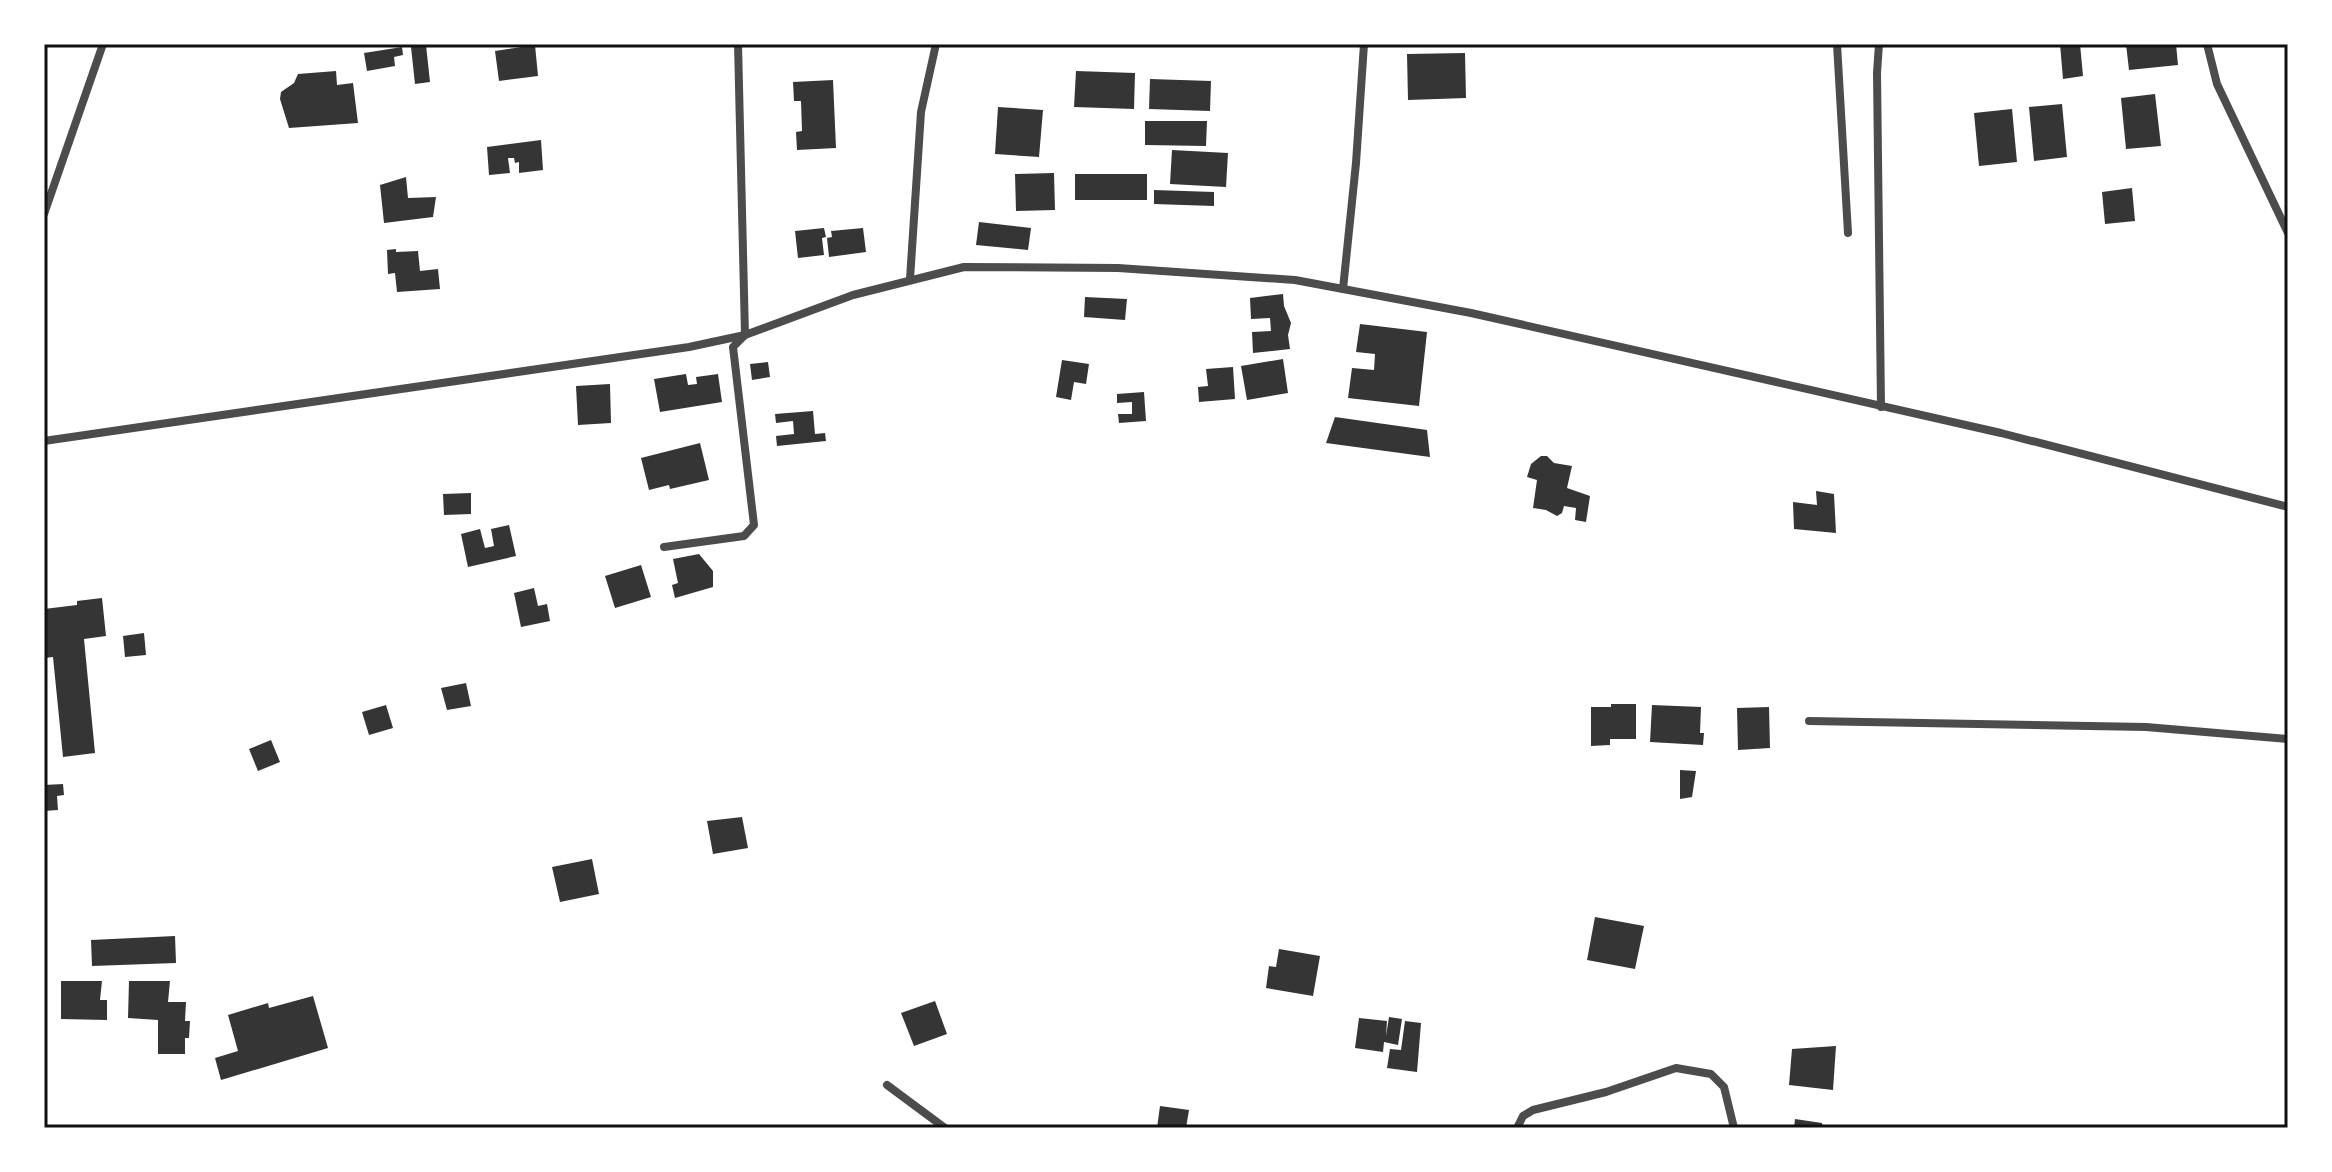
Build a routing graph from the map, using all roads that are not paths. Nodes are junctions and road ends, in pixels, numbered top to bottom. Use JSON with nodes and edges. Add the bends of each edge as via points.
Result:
{"nodes":[{"id":1,"x":103,"y":44,"type":"edge"},
{"id":2,"x":738,"y":44,"type":"edge"},
{"id":3,"x":936,"y":44,"type":"edge"},
{"id":4,"x":1364,"y":44,"type":"edge"},
{"id":5,"x":1837,"y":44,"type":"edge"},
{"id":6,"x":1879,"y":44,"type":"edge"},
{"id":7,"x":2207,"y":44,"type":"edge"},
{"id":8,"x":44,"y":214,"type":"edge"},
{"id":9,"x":1848,"y":233,"type":"dead end"},
{"id":10,"x":2288,"y":233,"type":"edge"},
{"id":11,"x":910,"y":279,"type":"junction"},
{"id":12,"x":1343,"y":289,"type":"junction"},
{"id":13,"x":745,"y":335,"type":"junction"},
{"id":14,"x":1881,"y":407,"type":"junction"},
{"id":15,"x":44,"y":441,"type":"edge"},
{"id":16,"x":2288,"y":507,"type":"edge"},
{"id":17,"x":664,"y":547,"type":"dead end"},
{"id":18,"x":1809,"y":721,"type":"dead end"},
{"id":19,"x":2288,"y":739,"type":"edge"},
{"id":20,"x":887,"y":1085,"type":"dead end"},
{"id":21,"x":945,"y":1128,"type":"edge"},
{"id":22,"x":1517,"y":1128,"type":"edge"},
{"id":23,"x":1734,"y":1128,"type":"edge"}],
"edges":[{"from":1,"to":8,"type":"street"},
{"from":2,"to":13,"type":"street"},
{"from":3,"to":11,"type":"street","via":[[921,112]]},
{"from":4,"to":12,"type":"street"},
{"from":5,"to":9,"type":"street"},
{"from":6,"to":14,"type":"street"},
{"from":7,"to":10,"type":"street","via":[[2217,84]]},
{"from":11,"to":12,"type":"street","via":[[964,267],[1118,268],[1295,280]]},
{"from":11,"to":13,"type":"street"},
{"from":12,"to":14,"type":"street"},
{"from":13,"to":15,"type":"street"},
{"from":13,"to":17,"type":"street","via":[[733,347],[754,525],[744,536]]},
{"from":14,"to":16,"type":"street"},
{"from":18,"to":19,"type":"street","via":[[2146,727]]},
{"from":20,"to":21,"type":"street"},
{"from":22,"to":23,"type":"street","via":[[1533,1110],[1676,1068],[1711,1074],[1724,1087]]}]}
